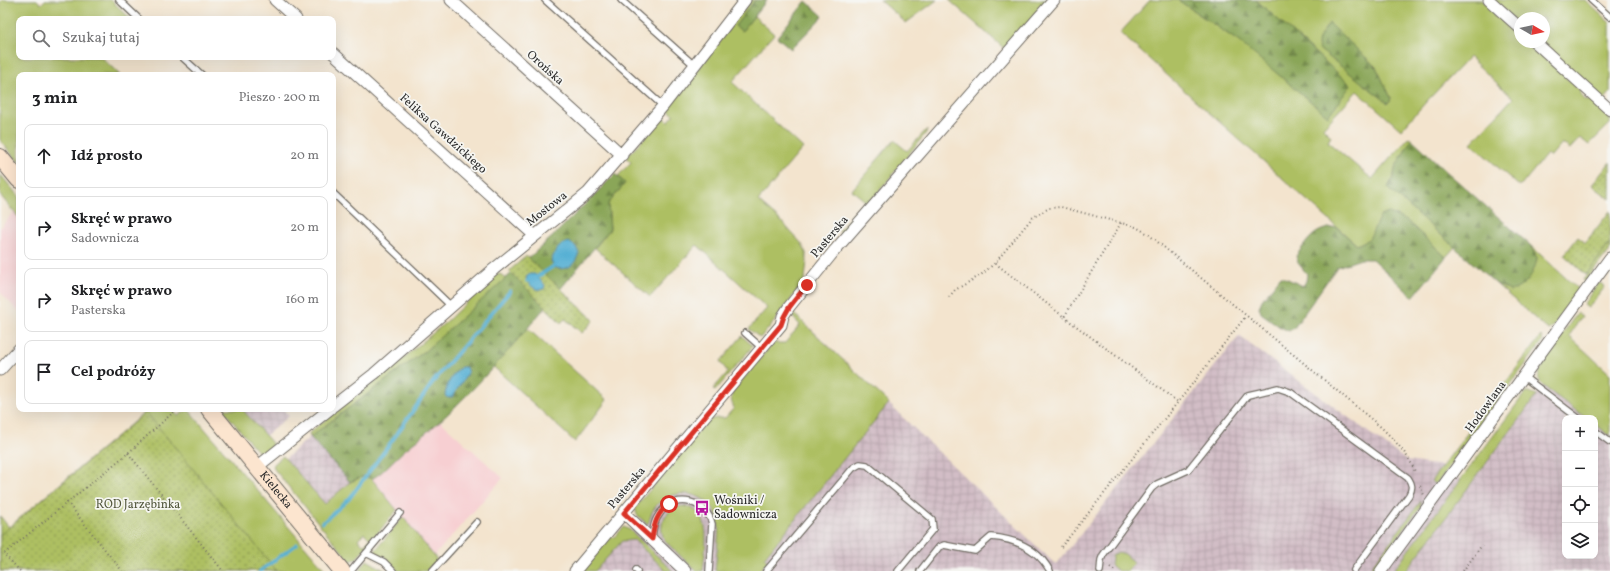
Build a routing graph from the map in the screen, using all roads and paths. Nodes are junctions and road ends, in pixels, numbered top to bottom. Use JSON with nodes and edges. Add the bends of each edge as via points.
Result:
{"nodes":[{"id":1,"x":119,"y":0,"type":"edge"},
{"id":2,"x":275,"y":0,"type":"edge"},
{"id":3,"x":450,"y":0,"type":"edge"},
{"id":4,"x":545,"y":0,"type":"edge"},
{"id":5,"x":621,"y":0,"type":"edge"},
{"id":6,"x":745,"y":0,"type":"edge"},
{"id":7,"x":1054,"y":0,"type":"edge"},
{"id":8,"x":1489,"y":0,"type":"edge"},
{"id":9,"x":1591,"y":0,"type":"edge"},
{"id":10,"x":136,"y":16,"type":"edge"},
{"id":11,"x":293,"y":16,"type":"edge"},
{"id":12,"x":1610,"y":17,"type":"edge"},
{"id":13,"x":1514,"y":23,"type":"edge"},
{"id":14,"x":1542,"y":48,"type":"edge"},
{"id":15,"x":336,"y":56,"type":"edge"},
{"id":16,"x":185,"y":60,"type":"edge"},
{"id":17,"x":694,"y":64,"type":"junction"},
{"id":18,"x":199,"y":72,"type":"edge"},
{"id":19,"x":663,"y":106,"type":"junction"},
{"id":20,"x":1610,"y":110,"type":"edge"},
{"id":21,"x":622,"y":156,"type":"junction"},
{"id":22,"x":0,"y":157,"type":"edge"},
{"id":23,"x":16,"y":176,"type":"edge"},
{"id":24,"x":336,"y":196,"type":"edge"},
{"id":25,"x":1121,"y":223,"type":"junction"},
{"id":26,"x":534,"y":235,"type":"junction"},
{"id":27,"x":1610,"y":258,"type":"edge"},
{"id":28,"x":996,"y":263,"type":"junction"},
{"id":29,"x":949,"y":297,"type":"dead end"},
{"id":30,"x":452,"y":307,"type":"junction"},
{"id":31,"x":1064,"y":316,"type":"junction"},
{"id":32,"x":1246,"y":316,"type":"junction"},
{"id":33,"x":745,"y":333,"type":"dead end"},
{"id":34,"x":762,"y":348,"type":"junction"},
{"id":35,"x":16,"y":352,"type":"edge"},
{"id":36,"x":0,"y":370,"type":"edge"},
{"id":37,"x":1524,"y":378,"type":"junction"},
{"id":38,"x":1178,"y":402,"type":"junction"},
{"id":39,"x":336,"y":404,"type":"edge"},
{"id":40,"x":174,"y":412,"type":"edge"},
{"id":41,"x":211,"y":412,"type":"edge"},
{"id":42,"x":326,"y":412,"type":"edge"},
{"id":43,"x":1574,"y":415,"type":"edge"},
{"id":44,"x":1598,"y":432,"type":"edge"},
{"id":45,"x":1610,"y":442,"type":"edge"},
{"id":46,"x":128,"y":453,"type":"junction"},
{"id":47,"x":257,"y":467,"type":"junction"},
{"id":48,"x":1417,"y":477,"type":"dead end"},
{"id":49,"x":1420,"y":485,"type":"dead end"},
{"id":50,"x":66,"y":502,"type":"junction"},
{"id":51,"x":1429,"y":507,"type":"junction"},
{"id":52,"x":400,"y":513,"type":"dead end"},
{"id":53,"x":624,"y":513,"type":"junction"},
{"id":54,"x":477,"y":522,"type":"dead end"},
{"id":55,"x":652,"y":539,"type":"junction"},
{"id":56,"x":1482,"y":545,"type":"dead end"},
{"id":57,"x":1061,"y":547,"type":"dead end"},
{"id":58,"x":366,"y":553,"type":"junction"},
{"id":59,"x":1354,"y":570,"type":"edge"},
{"id":60,"x":20,"y":571,"type":"edge"},
{"id":61,"x":122,"y":571,"type":"edge"},
{"id":62,"x":223,"y":571,"type":"edge"},
{"id":63,"x":342,"y":571,"type":"edge"},
{"id":64,"x":351,"y":571,"type":"edge"},
{"id":65,"x":393,"y":571,"type":"edge"},
{"id":66,"x":432,"y":571,"type":"edge"},
{"id":67,"x":575,"y":571,"type":"edge"},
{"id":68,"x":685,"y":571,"type":"edge"},
{"id":69,"x":709,"y":571,"type":"edge"},
{"id":70,"x":766,"y":571,"type":"edge"},
{"id":71,"x":898,"y":571,"type":"edge"},
{"id":72,"x":920,"y":571,"type":"edge"},
{"id":73,"x":1050,"y":571,"type":"edge"},
{"id":74,"x":1100,"y":571,"type":"edge"},
{"id":75,"x":1381,"y":571,"type":"edge"},
{"id":76,"x":1463,"y":571,"type":"edge"}],
"edges":[{"from":1,"to":10,"type":"lane"},
{"from":2,"to":11,"type":"street"},
{"from":3,"to":21,"type":"street","name":"Orońska"},
{"from":4,"to":19,"type":"lane"},
{"from":5,"to":17,"type":"lane"},
{"from":6,"to":17,"type":"street","name":"Mostowa"},
{"from":7,"to":34,"type":"street","name":"Pasterska","via":[[835,250],[789,307],[781,325]]},
{"from":8,"to":13,"type":"street"},
{"from":9,"to":12,"type":"lane"},
{"from":14,"to":20,"type":"street"},
{"from":15,"to":26,"type":"street","name":"Feliksa Gawdzickiego"},
{"from":16,"to":18,"type":"lane"},
{"from":17,"to":19,"type":"street","name":"Mostowa"},
{"from":19,"to":21,"type":"street","name":"Mostowa"},
{"from":21,"to":26,"type":"street","name":"Mostowa","via":[[588,193]]},
{"from":22,"to":23,"type":"main road"},
{"from":24,"to":30,"type":"lane"},
{"from":25,"to":28,"type":"path","via":[[1061,207],[1049,208],[1032,218]]},
{"from":25,"to":31,"type":"path"},
{"from":25,"to":32,"type":"path","via":[[1148,234]]},
{"from":26,"to":30,"type":"street","name":"Mostowa"},
{"from":27,"to":37,"type":"street","name":"Hodowlana"},
{"from":28,"to":29,"type":"path","via":[[981,276],[955,290]]},
{"from":28,"to":31,"type":"path"},
{"from":30,"to":39,"type":"street","name":"Mostowa"},
{"from":31,"to":38,"type":"path"},
{"from":32,"to":38,"type":"path"},
{"from":32,"to":48,"type":"path","via":[[1388,434],[1412,463]]},
{"from":33,"to":34,"type":"lane"},
{"from":34,"to":53,"type":"street","name":"Pasterska"},
{"from":35,"to":36,"type":"street"},
{"from":37,"to":43,"type":"lane"},
{"from":37,"to":51,"type":"street","name":"Hodowlana"},
{"from":38,"to":57,"type":"path"},
{"from":40,"to":46,"type":"path"},
{"from":41,"to":47,"type":"main road","name":"Kielecka"},
{"from":42,"to":47,"type":"street"},
{"from":44,"to":45,"type":"lane"},
{"from":46,"to":50,"type":"path"},
{"from":46,"to":62,"type":"path"},
{"from":47,"to":63,"type":"main road","name":"Kielecka"},
{"from":49,"to":51,"type":"path"},
{"from":50,"to":60,"type":"path","via":[[4,554]]},
{"from":50,"to":61,"type":"path"},
{"from":51,"to":75,"type":"street","name":"Hodowlana"},
{"from":52,"to":58,"type":"lane"},
{"from":53,"to":55,"type":"street"},
{"from":53,"to":67,"type":"street","name":"Pasterska"},
{"from":54,"to":66,"type":"lane"},
{"from":55,"to":68,"type":"street"},
{"from":55,"to":69,"type":"lane","via":[[656,520],[669,504],[682,500],[696,504],[711,518]]},
{"from":56,"to":76,"type":"path"},
{"from":58,"to":64,"type":"lane"},
{"from":58,"to":65,"type":"lane","via":[[384,562]]},
{"from":59,"to":74,"type":"lane","via":[[1409,495],[1411,482],[1290,392],[1278,388],[1248,396],[1188,470],[1152,488],[1103,555]]},
{"from":70,"to":71,"type":"lane","via":[[853,468],[860,464],[867,465],[932,519],[933,529]]},
{"from":72,"to":73,"type":"lane","via":[[939,547],[944,545],[975,551],[991,537],[1028,546]]}]}
